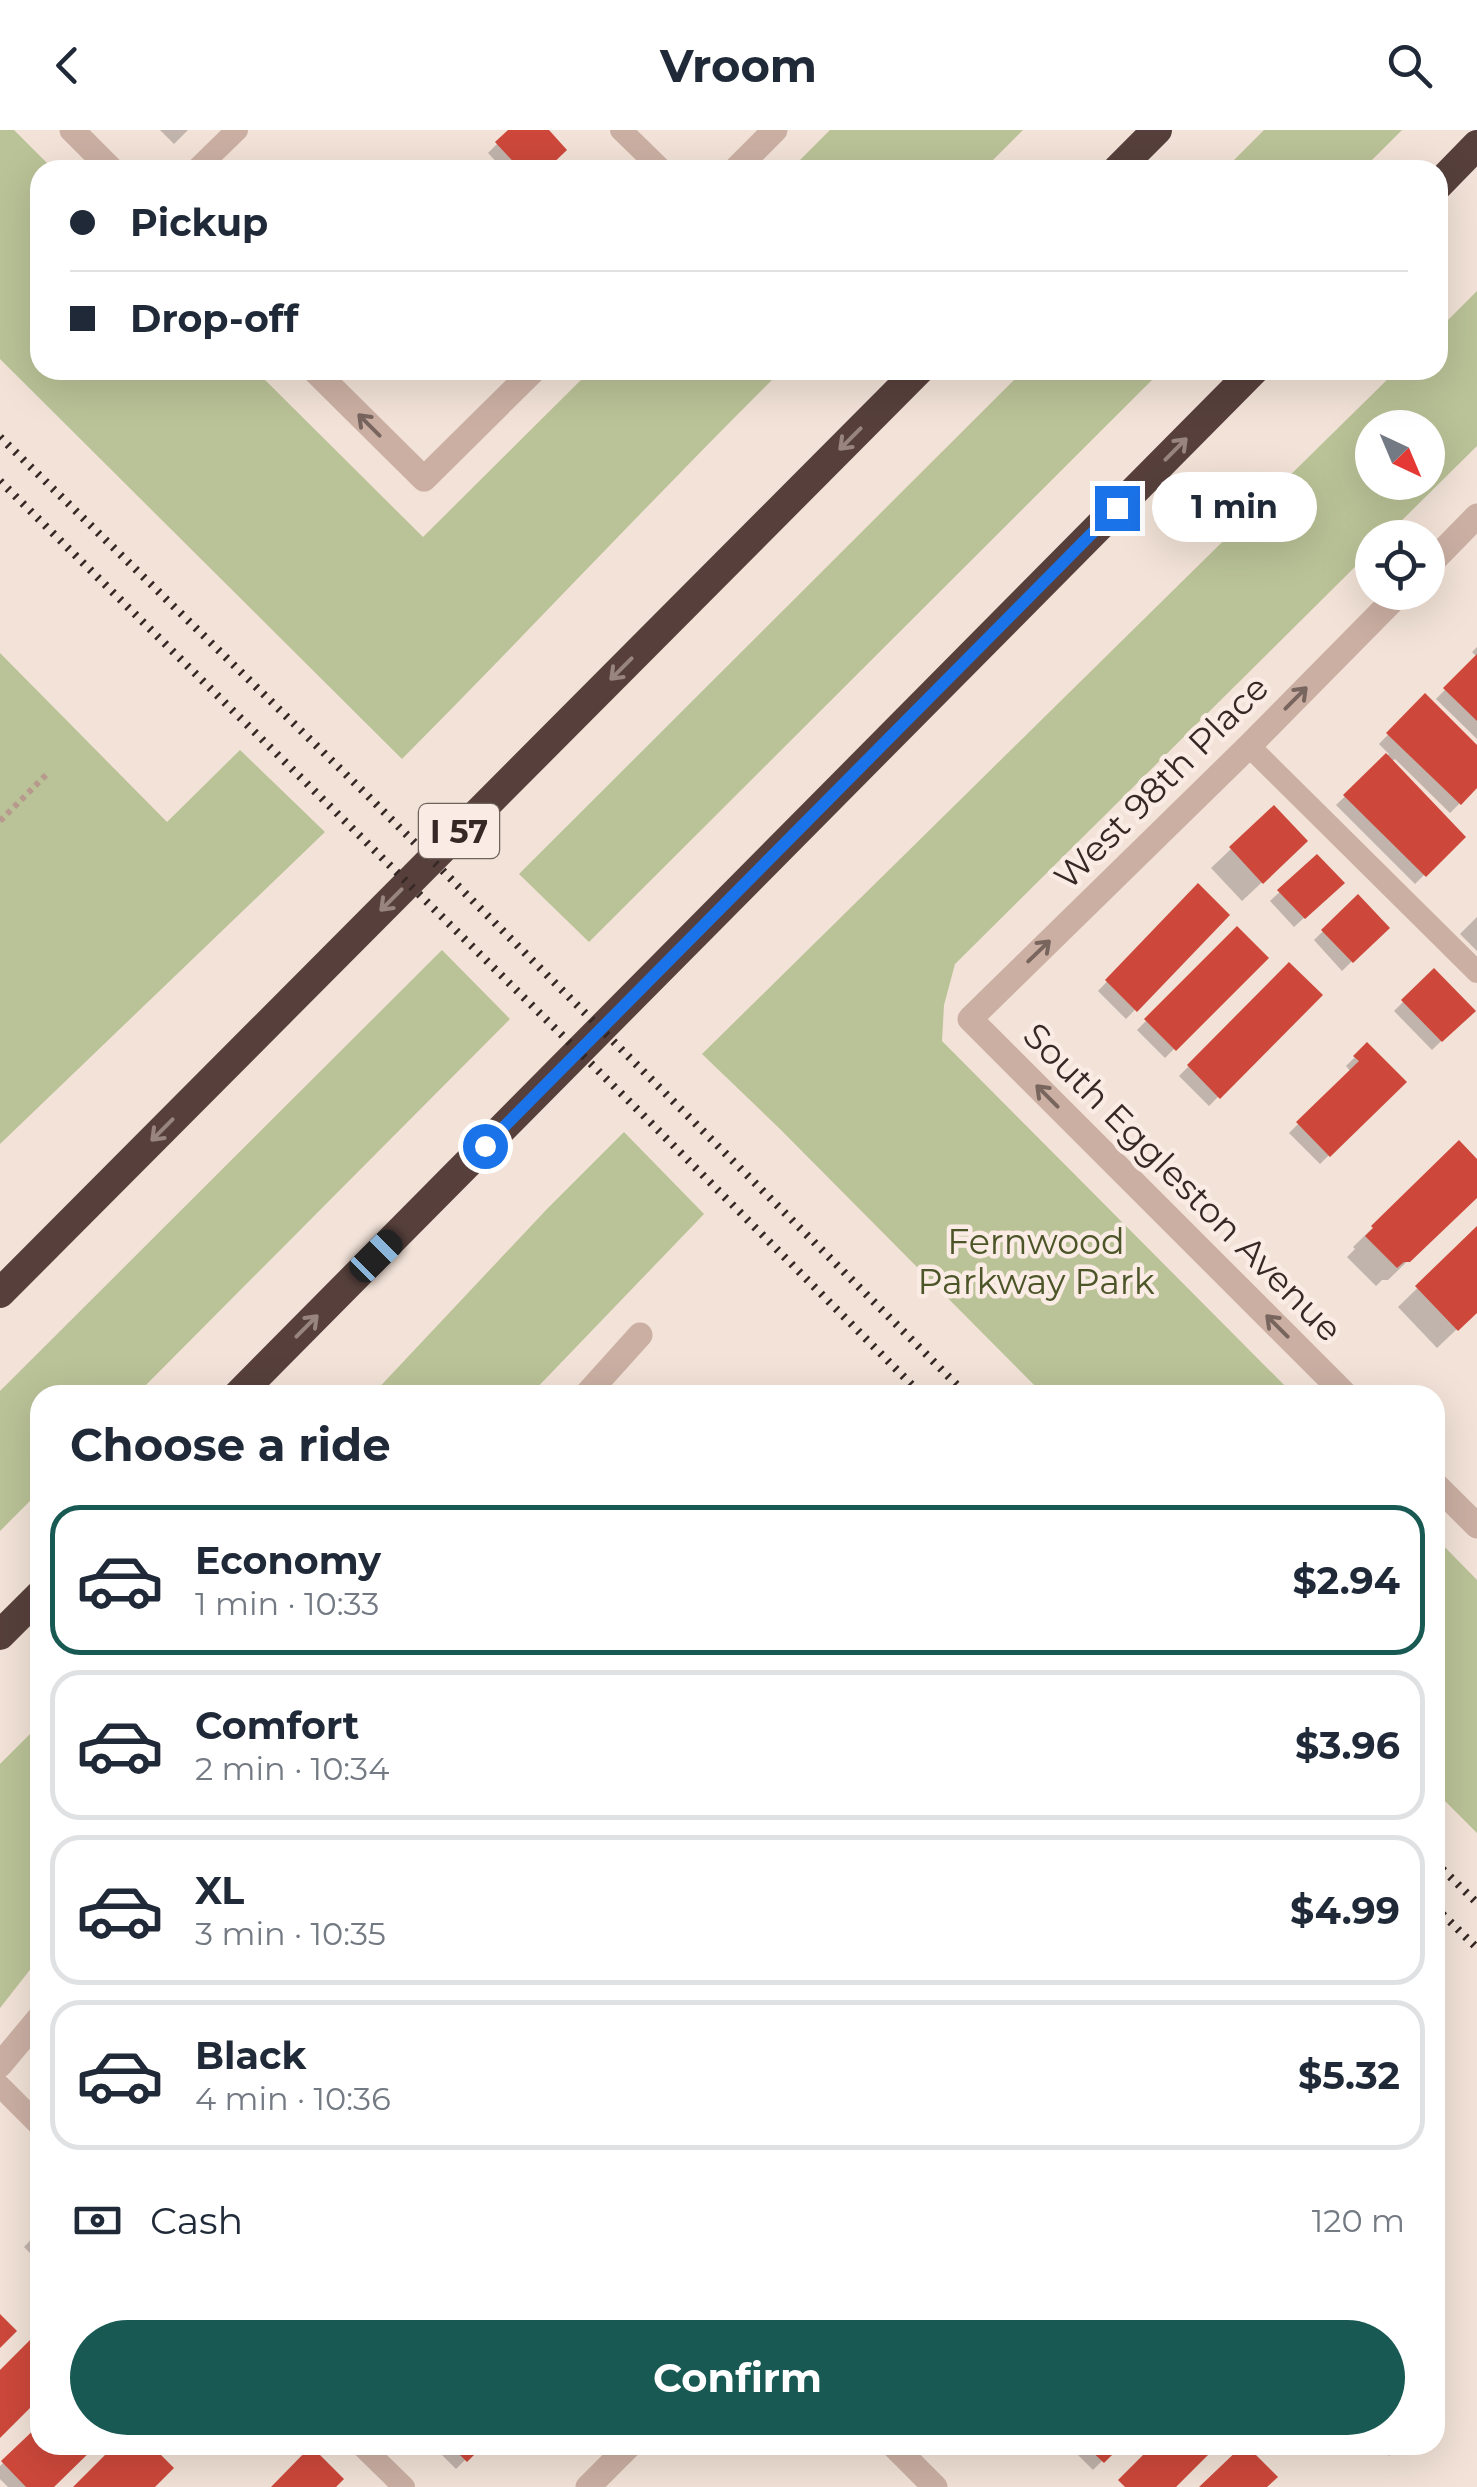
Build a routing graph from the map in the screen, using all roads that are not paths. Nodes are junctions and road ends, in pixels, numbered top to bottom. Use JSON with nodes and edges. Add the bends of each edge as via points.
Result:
{"nodes":[{"id":1,"x":72,"y":130,"type":"edge"},
{"id":2,"x":237,"y":130,"type":"edge"},
{"id":3,"x":621,"y":130,"type":"edge"},
{"id":4,"x":775,"y":130,"type":"edge"},
{"id":5,"x":1157,"y":130,"type":"edge"},
{"id":6,"x":1477,"y":145,"type":"edge"},
{"id":7,"x":102,"y":160,"type":"edge"},
{"id":8,"x":206,"y":160,"type":"edge"},
{"id":9,"x":652,"y":160,"type":"edge"},
{"id":10,"x":744,"y":160,"type":"edge"},
{"id":11,"x":1128,"y":160,"type":"edge"},
{"id":12,"x":1448,"y":175,"type":"edge"},
{"id":13,"x":324,"y":380,"type":"edge"},
{"id":14,"x":524,"y":380,"type":"edge"},
{"id":15,"x":909,"y":380,"type":"edge"},
{"id":16,"x":1244,"y":380,"type":"edge"},
{"id":17,"x":1477,"y":516,"type":"edge"},
{"id":18,"x":1445,"y":549,"type":"edge"},
{"id":19,"x":1383,"y":610,"type":"edge"},
{"id":20,"x":1249,"y":746,"type":"junction"},
{"id":21,"x":1477,"y":972,"type":"edge"},
{"id":22,"x":970,"y":1019,"type":"joint"},
{"id":23,"x":0,"y":1292,"type":"edge"},
{"id":24,"x":640,"y":1335,"type":"dead end"},
{"id":25,"x":248,"y":1385,"type":"edge"},
{"id":26,"x":595,"y":1385,"type":"edge"},
{"id":27,"x":1336,"y":1385,"type":"edge"},
{"id":28,"x":1445,"y":1494,"type":"edge"},
{"id":29,"x":1477,"y":1526,"type":"edge"},
{"id":30,"x":30,"y":1605,"type":"edge"},
{"id":31,"x":0,"y":1635,"type":"edge"},
{"id":32,"x":30,"y":2029,"type":"edge"},
{"id":33,"x":0,"y":2064,"type":"edge"},
{"id":34,"x":0,"y":2086,"type":"edge"},
{"id":35,"x":30,"y":2116,"type":"edge"},
{"id":36,"x":371,"y":2455,"type":"edge"},
{"id":37,"x":620,"y":2455,"type":"edge"},
{"id":38,"x":903,"y":2455,"type":"edge"},
{"id":39,"x":404,"y":2487,"type":"edge"},
{"id":40,"x":588,"y":2487,"type":"edge"},
{"id":41,"x":935,"y":2487,"type":"edge"}],
"edges":[{"from":1,"to":7,"type":"street"},
{"from":2,"to":8,"type":"lane"},
{"from":3,"to":9,"type":"lane"},
{"from":4,"to":10,"type":"street"},
{"from":5,"to":11,"type":"highway"},
{"from":6,"to":12,"type":"highway"},
{"from":14,"to":13,"type":"street","one_way":true,"via":[[424,479]]},
{"from":15,"to":23,"type":"highway","number":"I 57","one_way":true},
{"from":25,"to":16,"type":"highway","one_way":true},
{"from":17,"to":18,"type":"street"},
{"from":20,"to":19,"type":"street","name":"West 98th Place","one_way":true},
{"from":20,"to":21,"type":"lane"},
{"from":22,"to":20,"type":"street","name":"West 98th Place","one_way":true},
{"from":27,"to":22,"type":"street","name":"South Eggleston Avenue","one_way":true},
{"from":24,"to":26,"type":"street"},
{"from":28,"to":29,"type":"street"},
{"from":30,"to":31,"type":"highway"},
{"from":32,"to":33,"type":"street"},
{"from":34,"to":35,"type":"lane"},
{"from":36,"to":39,"type":"lane"},
{"from":37,"to":40,"type":"street"},
{"from":38,"to":41,"type":"street"}]}
